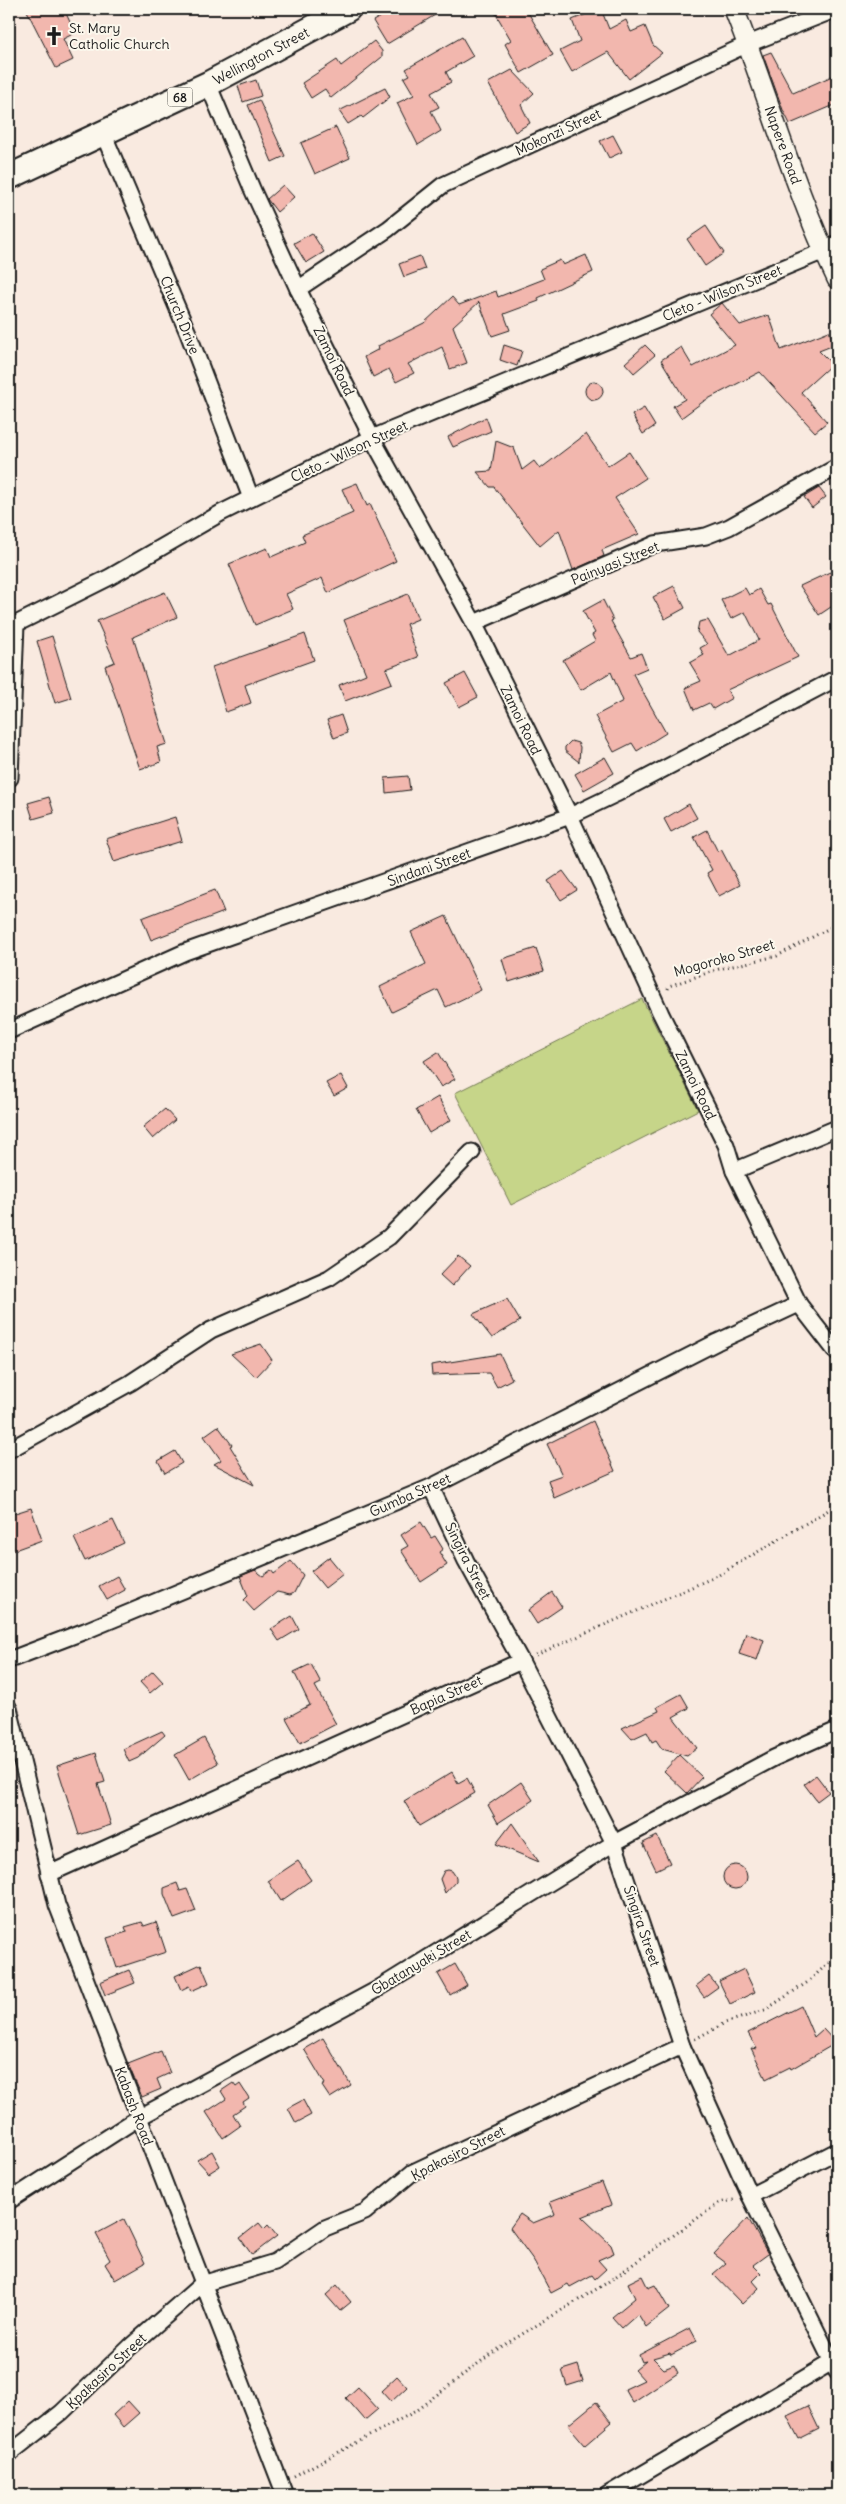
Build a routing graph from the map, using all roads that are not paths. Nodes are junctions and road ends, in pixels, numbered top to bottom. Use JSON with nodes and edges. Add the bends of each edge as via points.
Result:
{"nodes":[{"id":1,"x":348,"y":9,"type":"edge"},
{"id":2,"x":734,"y":9,"type":"edge"},
{"id":3,"x":837,"y":9,"type":"edge"},
{"id":4,"x":748,"y":44,"type":"junction"},
{"id":5,"x":208,"y":84,"type":"junction"},
{"id":6,"x":103,"y":133,"type":"junction"},
{"id":7,"x":9,"y":177,"type":"edge"},
{"id":8,"x":830,"y":247,"type":"edge"},
{"id":9,"x":837,"y":279,"type":"edge"},
{"id":10,"x":298,"y":289,"type":"junction"},
{"id":11,"x":372,"y":438,"type":"junction"},
{"id":12,"x":837,"y":467,"type":"edge"},
{"id":13,"x":250,"y":498,"type":"junction"},
{"id":14,"x":474,"y":623,"type":"junction"},
{"id":15,"x":837,"y":678,"type":"edge"},
{"id":16,"x":10,"y":778,"type":"dead end"},
{"id":17,"x":570,"y":816,"type":"junction"},
{"id":18,"x":9,"y":1031,"type":"edge"},
{"id":19,"x":837,"y":1128,"type":"edge"},
{"id":20,"x":472,"y":1152,"type":"dead end"},
{"id":21,"x":734,"y":1171,"type":"junction"},
{"id":22,"x":799,"y":1304,"type":"junction"},
{"id":23,"x":837,"y":1353,"type":"edge"},
{"id":24,"x":9,"y":1450,"type":"edge"},
{"id":25,"x":431,"y":1487,"type":"junction"},
{"id":26,"x":9,"y":1660,"type":"edge"},
{"id":27,"x":521,"y":1662,"type":"junction"},
{"id":28,"x":9,"y":1708,"type":"edge"},
{"id":29,"x":837,"y":1730,"type":"edge"},
{"id":30,"x":614,"y":1843,"type":"junction"},
{"id":31,"x":49,"y":1874,"type":"junction"},
{"id":32,"x":682,"y":2046,"type":"junction"},
{"id":33,"x":138,"y":2118,"type":"junction"},
{"id":34,"x":837,"y":2151,"type":"edge"},
{"id":35,"x":750,"y":2196,"type":"junction"},
{"id":36,"x":9,"y":2201,"type":"edge"},
{"id":37,"x":202,"y":2284,"type":"junction"},
{"id":38,"x":835,"y":2364,"type":"edge"},
{"id":39,"x":9,"y":2454,"type":"edge"},
{"id":40,"x":282,"y":2489,"type":"edge"},
{"id":41,"x":607,"y":2495,"type":"edge"}],
"edges":[{"from":1,"to":5,"type":"main road","name":"Wellington Street","number":"68"},
{"from":2,"to":4,"type":"street","name":"Napere Road"},
{"from":3,"to":4,"type":"street","name":"Mokonzi Street"},
{"from":4,"to":8,"type":"street","name":"Napere Road","via":[[785,153]]},
{"from":4,"to":10,"type":"street","name":"Mokonzi Street","via":[[443,185],[388,229]]},
{"from":5,"to":6,"type":"main road","name":"Wellington Street","number":"68"},
{"from":5,"to":10,"type":"street","name":"Zamoi Road"},
{"from":6,"to":7,"type":"main road","name":"Wellington Street","number":"68"},
{"from":6,"to":13,"type":"street","name":"Church Drive","via":[[188,333]]},
{"from":8,"to":9,"type":"street","name":"Napere Road"},
{"from":8,"to":11,"type":"street","name":"Cleto - Wilson Street"},
{"from":10,"to":11,"type":"street","name":"Zamoi Road"},
{"from":11,"to":13,"type":"street","name":"Cleto - Wilson Street"},
{"from":11,"to":14,"type":"street","name":"Zamoi Road"},
{"from":12,"to":14,"type":"street","name":"Painyasi Street","via":[[729,527],[706,536],[655,544]]},
{"from":13,"to":16,"type":"street","name":"Cleto - Wilson Street","via":[[110,577],[16,624]]},
{"from":14,"to":17,"type":"street","name":"Zamoi Road"},
{"from":15,"to":17,"type":"street","name":"Sindani Street"},
{"from":17,"to":18,"type":"street","name":"Sindani Street","via":[[185,952]]},
{"from":17,"to":21,"type":"street","name":"Zamoi Road","via":[[661,1014],[726,1145]]},
{"from":19,"to":21,"type":"street"},
{"from":20,"to":24,"type":"street","via":[[389,1237],[329,1278],[211,1330],[130,1383]]},
{"from":21,"to":22,"type":"street","name":"Zamoi Road"},
{"from":22,"to":23,"type":"street","name":"Zamoi Road"},
{"from":22,"to":25,"type":"street","name":"Gumba Street"},
{"from":25,"to":26,"type":"street","name":"Gumba Street","via":[[94,1628]]},
{"from":25,"to":27,"type":"street","name":"Singira Street","via":[[466,1561]]},
{"from":27,"to":30,"type":"street","name":"Singira Street"},
{"from":27,"to":31,"type":"street","name":"Bapia Street"},
{"from":28,"to":31,"type":"street","name":"Kabash Road"},
{"from":29,"to":30,"type":"street","name":"Gbatanyaki Street","via":[[774,1758]]},
{"from":30,"to":32,"type":"street","name":"Singira Street"},
{"from":30,"to":33,"type":"street","name":"Gbatanyaki Street","via":[[376,1990]]},
{"from":31,"to":33,"type":"street","name":"Kabash Road","via":[[57,1905]]},
{"from":32,"to":35,"type":"street","name":"Singira Street"},
{"from":32,"to":37,"type":"street","name":"Kpakasiro Street","via":[[413,2172],[365,2212],[325,2228],[275,2262]]},
{"from":33,"to":36,"type":"street","name":"Gbatanyaki Street"},
{"from":33,"to":37,"type":"street","name":"Kabash Road"},
{"from":34,"to":35,"type":"street"},
{"from":35,"to":38,"type":"street","name":"Singira Street"},
{"from":37,"to":39,"type":"street","name":"Kpakasiro Street","via":[[61,2413]]},
{"from":37,"to":40,"type":"street","name":"Kabash Road"},
{"from":38,"to":41,"type":"street"}]}
